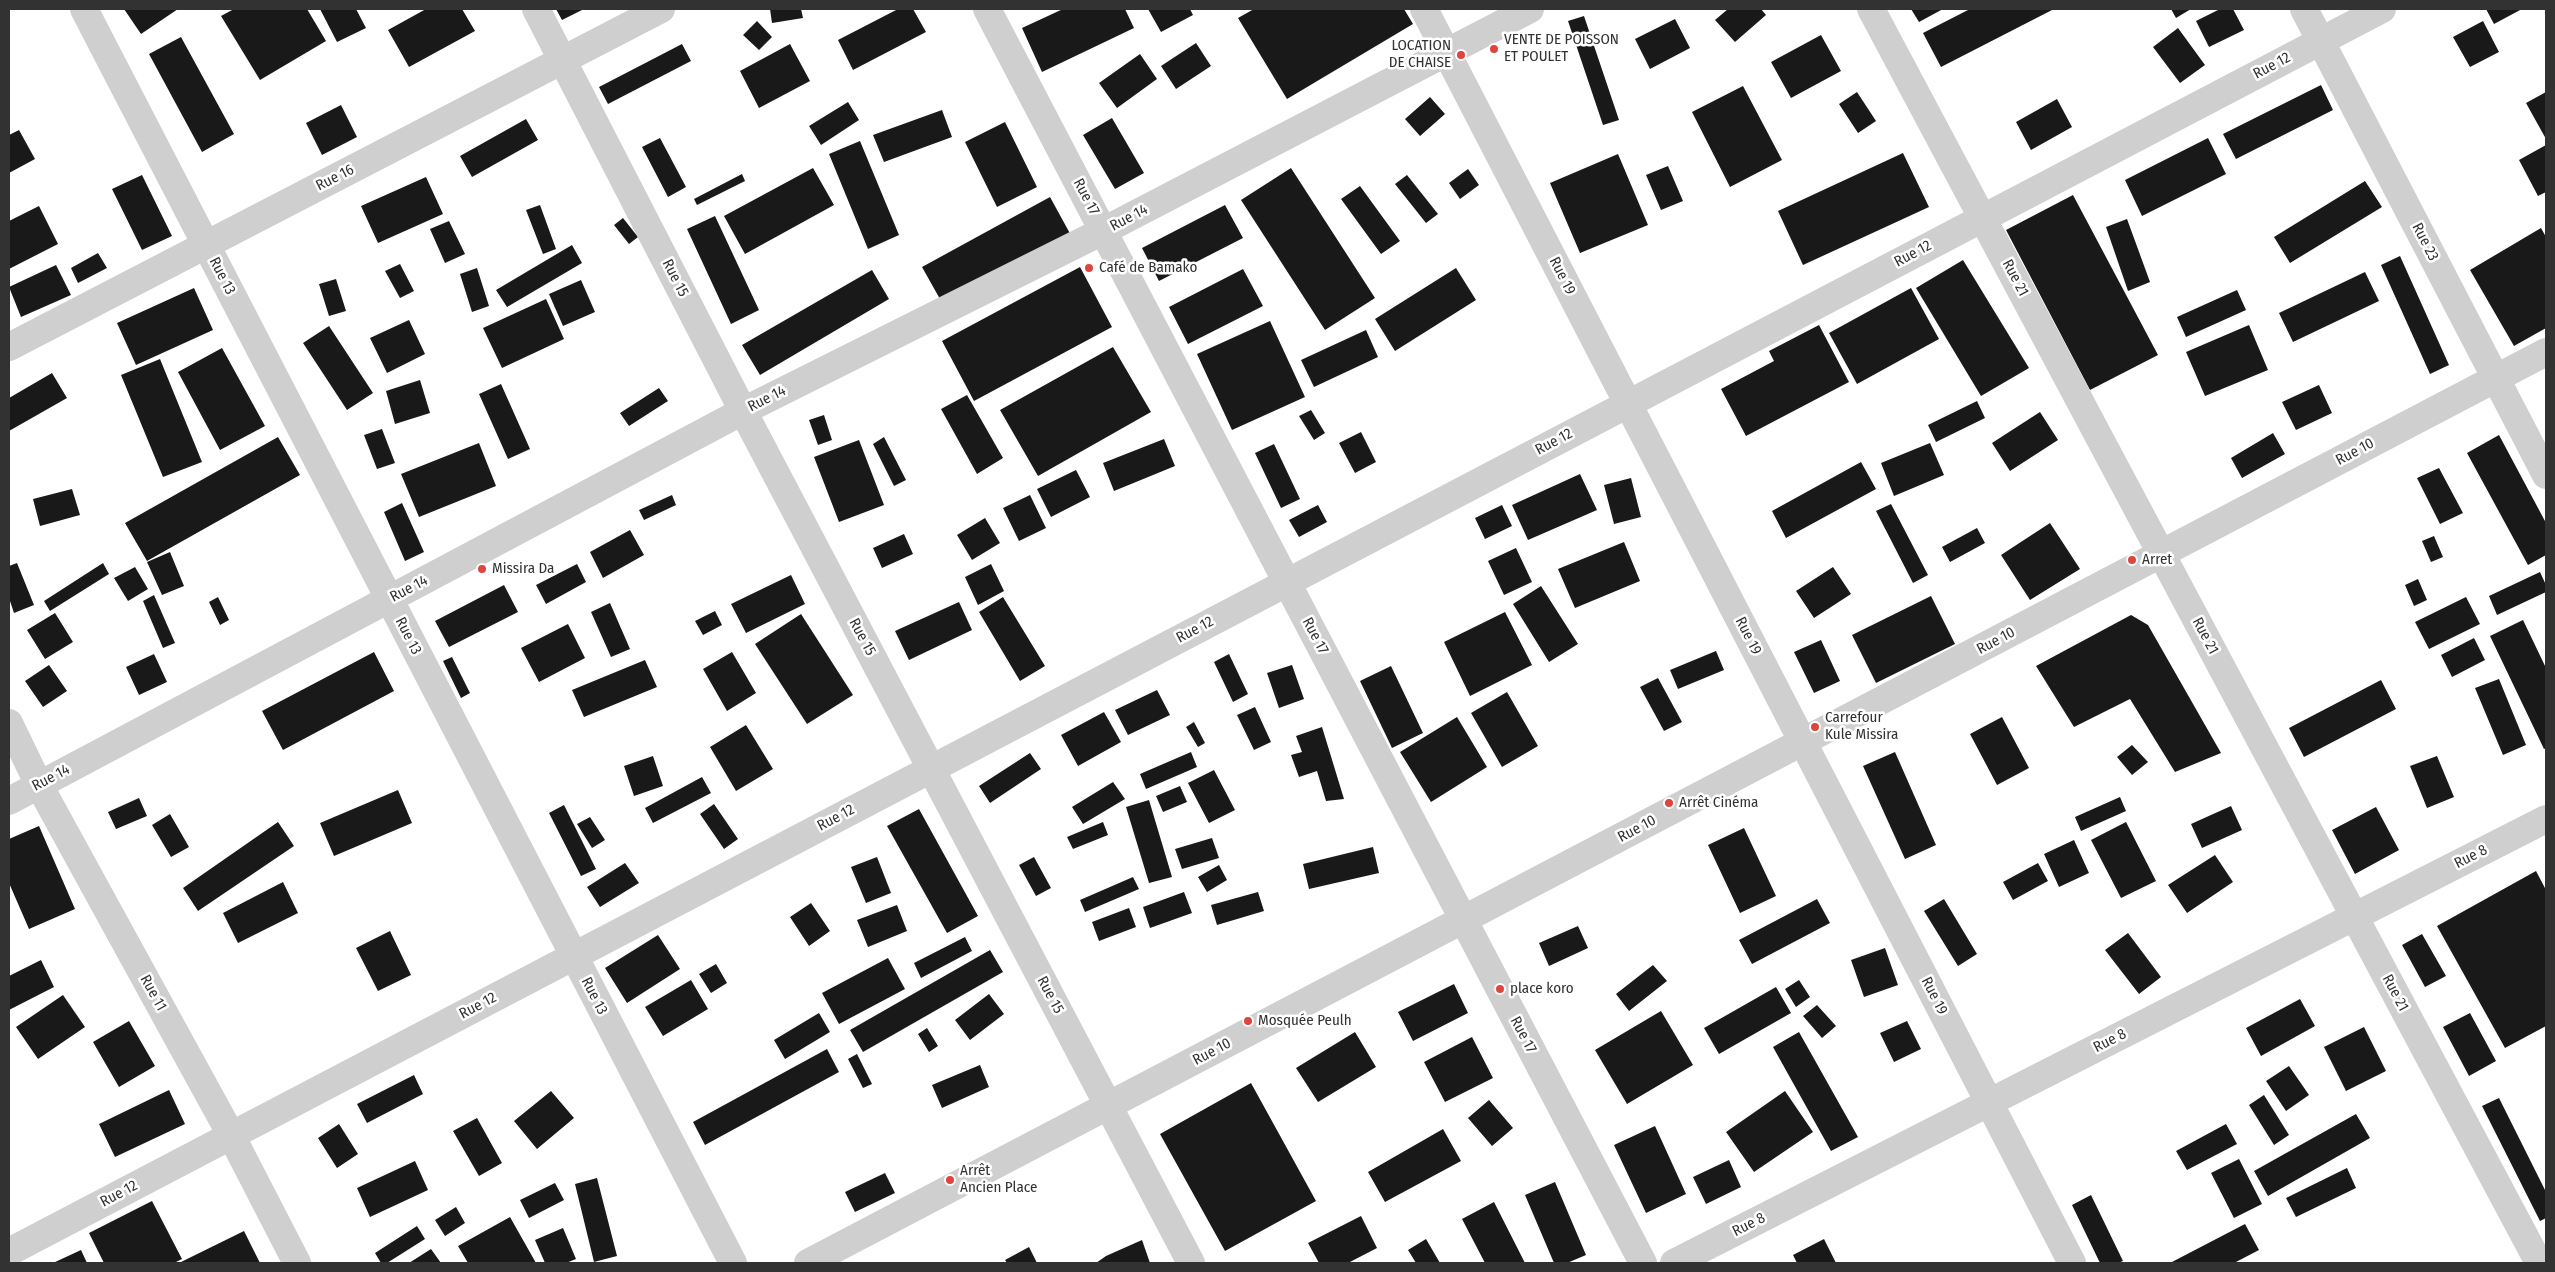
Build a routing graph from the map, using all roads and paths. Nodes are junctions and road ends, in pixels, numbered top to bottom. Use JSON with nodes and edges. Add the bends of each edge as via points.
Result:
{"nodes":[{"id":1,"x":84,"y":9,"type":"edge"},
{"id":2,"x":536,"y":9,"type":"edge"},
{"id":3,"x":661,"y":9,"type":"edge"},
{"id":4,"x":987,"y":9,"type":"edge"},
{"id":5,"x":1424,"y":9,"type":"edge"},
{"id":6,"x":1530,"y":9,"type":"edge"},
{"id":7,"x":1871,"y":9,"type":"edge"},
{"id":8,"x":2304,"y":9,"type":"edge"},
{"id":9,"x":2382,"y":9,"type":"edge"},
{"id":10,"x":2320,"y":41,"type":"junction"},
{"id":11,"x":1446,"y":51,"type":"junction"},
{"id":12,"x":563,"y":59,"type":"junction"},
{"id":13,"x":1983,"y":217,"type":"junction"},
{"id":14,"x":1103,"y":231,"type":"junction"},
{"id":15,"x":206,"y":245,"type":"junction"},
{"id":16,"x":9,"y":347,"type":"edge"},
{"id":17,"x":2546,"y":352,"type":"edge"},
{"id":18,"x":2496,"y":378,"type":"junction"},
{"id":19,"x":1628,"y":404,"type":"junction"},
{"id":20,"x":742,"y":412,"type":"junction"},
{"id":21,"x":2546,"y":475,"type":"edge"},
{"id":22,"x":2162,"y":554,"type":"junction"},
{"id":23,"x":1287,"y":582,"type":"junction"},
{"id":24,"x":390,"y":600,"type":"junction"},
{"id":25,"x":9,"y":723,"type":"edge"},
{"id":26,"x":1803,"y":742,"type":"junction"},
{"id":27,"x":931,"y":768,"type":"junction"},
{"id":28,"x":39,"y":784,"type":"junction"},
{"id":29,"x":9,"y":801,"type":"edge"},
{"id":30,"x":2546,"y":819,"type":"edge"},
{"id":31,"x":2354,"y":917,"type":"junction"},
{"id":32,"x":1463,"y":920,"type":"junction"},
{"id":33,"x":574,"y":956,"type":"junction"},
{"id":34,"x":1989,"y":1102,"type":"junction"},
{"id":35,"x":1108,"y":1106,"type":"junction"},
{"id":36,"x":231,"y":1135,"type":"junction"},
{"id":37,"x":9,"y":1252,"type":"edge"},
{"id":38,"x":297,"y":1263,"type":"edge"},
{"id":39,"x":733,"y":1263,"type":"edge"},
{"id":40,"x":808,"y":1263,"type":"edge"},
{"id":41,"x":1191,"y":1263,"type":"edge"},
{"id":42,"x":1643,"y":1263,"type":"edge"},
{"id":43,"x":1674,"y":1263,"type":"edge"},
{"id":44,"x":2072,"y":1263,"type":"edge"},
{"id":45,"x":2539,"y":1263,"type":"edge"}],
"edges":[{"from":1,"to":15,"type":"street","name":"Rue 13"},
{"from":2,"to":12,"type":"street","name":"Rue 15"},
{"from":3,"to":12,"type":"street","name":"Rue 16"},
{"from":4,"to":14,"type":"street","name":"Rue 17"},
{"from":5,"to":11,"type":"street","name":"Rue 19"},
{"from":6,"to":11,"type":"street","name":"Rue 14"},
{"from":7,"to":13,"type":"street","name":"Rue 21"},
{"from":8,"to":10,"type":"street","name":"Rue 23"},
{"from":9,"to":10,"type":"street","name":"Rue 12"},
{"from":10,"to":13,"type":"street","name":"Rue 12"},
{"from":10,"to":18,"type":"street","name":"Rue 23"},
{"from":11,"to":14,"type":"street","name":"Rue 14"},
{"from":11,"to":19,"type":"street","name":"Rue 19"},
{"from":12,"to":15,"type":"street","name":"Rue 16"},
{"from":12,"to":20,"type":"street","name":"Rue 15"},
{"from":13,"to":19,"type":"street","name":"Rue 12"},
{"from":13,"to":22,"type":"street","name":"Rue 21"},
{"from":14,"to":20,"type":"street","name":"Rue 14"},
{"from":14,"to":23,"type":"street","name":"Rue 17"},
{"from":15,"to":16,"type":"street","name":"Rue 16"},
{"from":15,"to":24,"type":"street","name":"Rue 13"},
{"from":17,"to":18,"type":"street","name":"Rue 10"},
{"from":18,"to":21,"type":"street","name":"Rue 23"},
{"from":18,"to":22,"type":"street","name":"Rue 10"},
{"from":19,"to":23,"type":"street","name":"Rue 12"},
{"from":19,"to":26,"type":"street","name":"Rue 19"},
{"from":20,"to":24,"type":"street","name":"Rue 14"},
{"from":20,"to":27,"type":"street","name":"Rue 15"},
{"from":22,"to":26,"type":"street","name":"Rue 10"},
{"from":22,"to":31,"type":"street","name":"Rue 21"},
{"from":23,"to":27,"type":"street","name":"Rue 12"},
{"from":23,"to":32,"type":"street","name":"Rue 17"},
{"from":24,"to":28,"type":"street","name":"Rue 14"},
{"from":24,"to":33,"type":"street","name":"Rue 13"},
{"from":25,"to":28,"type":"street","name":"Rue 11"},
{"from":26,"to":32,"type":"street","name":"Rue 10"},
{"from":26,"to":34,"type":"street","name":"Rue 19"},
{"from":27,"to":33,"type":"street","name":"Rue 12"},
{"from":27,"to":35,"type":"street","name":"Rue 15"},
{"from":28,"to":29,"type":"street","name":"Rue 14"},
{"from":28,"to":36,"type":"street","name":"Rue 11"},
{"from":30,"to":31,"type":"street","name":"Rue 8"},
{"from":31,"to":34,"type":"street","name":"Rue 8"},
{"from":31,"to":45,"type":"street","name":"Rue 21"},
{"from":32,"to":35,"type":"street","name":"Rue 10"},
{"from":32,"to":42,"type":"street","name":"Rue 17"},
{"from":33,"to":36,"type":"street","name":"Rue 12"},
{"from":33,"to":39,"type":"street","name":"Rue 13"},
{"from":34,"to":43,"type":"street","name":"Rue 8"},
{"from":34,"to":44,"type":"street","name":"Rue 19"},
{"from":35,"to":40,"type":"street","name":"Rue 10"},
{"from":35,"to":41,"type":"street","name":"Rue 15"},
{"from":36,"to":37,"type":"street","name":"Rue 12"},
{"from":36,"to":38,"type":"street","name":"Rue 11"}]}
